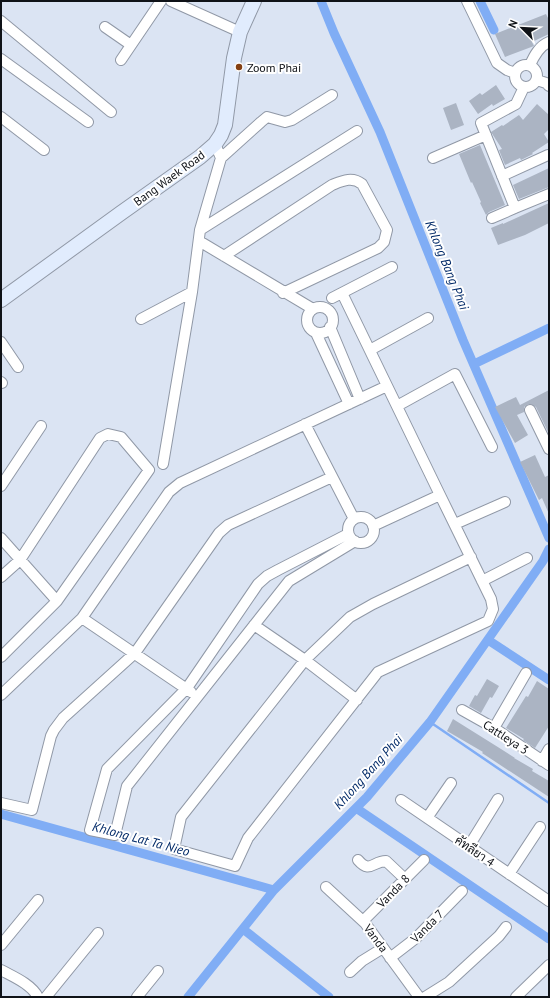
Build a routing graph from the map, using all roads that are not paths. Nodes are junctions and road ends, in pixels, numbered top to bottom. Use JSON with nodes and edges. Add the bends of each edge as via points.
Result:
{"nodes":[{"id":1,"x":161,"y":1,"type":"edge"},
{"id":2,"x":171,"y":1,"type":"edge"},
{"id":3,"x":254,"y":1,"type":"edge"},
{"id":4,"x":467,"y":1,"type":"edge"},
{"id":5,"x":1,"y":21,"type":"edge"},
{"id":6,"x":105,"y":28,"type":"dead end"},
{"id":7,"x":240,"y":32,"type":"junction"},
{"id":8,"x":549,"y":42,"type":"edge"},
{"id":9,"x":131,"y":45,"type":"junction"},
{"id":10,"x":1,"y":59,"type":"edge"},
{"id":11,"x":120,"y":60,"type":"dead end"},
{"id":12,"x":530,"y":65,"type":"junction"},
{"id":13,"x":515,"y":73,"type":"junction"},
{"id":14,"x":537,"y":80,"type":"junction"},
{"id":15,"x":549,"y":86,"type":"edge"},
{"id":16,"x":524,"y":88,"type":"junction"},
{"id":17,"x":332,"y":95,"type":"dead end"},
{"id":18,"x":111,"y":112,"type":"dead end"},
{"id":19,"x":1,"y":117,"type":"edge"},
{"id":20,"x":88,"y":122,"type":"dead end"},
{"id":21,"x":357,"y":131,"type":"dead end"},
{"id":22,"x":486,"y":135,"type":"junction"},
{"id":23,"x":215,"y":144,"type":"junction"},
{"id":24,"x":44,"y":150,"type":"dead end"},
{"id":25,"x":548,"y":155,"type":"edge"},
{"id":26,"x":221,"y":158,"type":"junction"},
{"id":27,"x":433,"y":158,"type":"dead end"},
{"id":28,"x":502,"y":176,"type":"junction"},
{"id":29,"x":549,"y":194,"type":"edge"},
{"id":30,"x":515,"y":208,"type":"junction"},
{"id":31,"x":492,"y":218,"type":"dead end"},
{"id":32,"x":200,"y":230,"type":"junction"},
{"id":33,"x":199,"y":241,"type":"junction"},
{"id":34,"x":224,"y":256,"type":"junction"},
{"id":35,"x":392,"y":267,"type":"dead end"},
{"id":36,"x":192,"y":292,"type":"junction"},
{"id":37,"x":283,"y":293,"type":"junction"},
{"id":38,"x":342,"y":293,"type":"junction"},
{"id":39,"x":332,"y":298,"type":"dead end"},
{"id":40,"x":1,"y":300,"type":"edge"},
{"id":41,"x":313,"y":310,"type":"junction"},
{"id":42,"x":428,"y":318,"type":"dead end"},
{"id":43,"x":141,"y":319,"type":"dead end"},
{"id":44,"x":330,"y":328,"type":"junction"},
{"id":45,"x":316,"y":333,"type":"junction"},
{"id":46,"x":1,"y":342,"type":"edge"},
{"id":47,"x":370,"y":350,"type":"junction"},
{"id":48,"x":18,"y":367,"type":"dead end"},
{"id":49,"x":387,"y":386,"type":"junction"},
{"id":50,"x":360,"y":399,"type":"junction"},
{"id":51,"x":349,"y":404,"type":"junction"},
{"id":52,"x":397,"y":406,"type":"junction"},
{"id":53,"x":530,"y":410,"type":"dead end"},
{"id":54,"x":306,"y":424,"type":"junction"},
{"id":55,"x":41,"y":426,"type":"dead end"},
{"id":56,"x":492,"y":447,"type":"dead end"},
{"id":57,"x":549,"y":449,"type":"edge"},
{"id":58,"x":163,"y":464,"type":"dead end"},
{"id":59,"x":332,"y":477,"type":"junction"},
{"id":60,"x":1,"y":486,"type":"edge"},
{"id":61,"x":440,"y":494,"type":"junction"},
{"id":62,"x":505,"y":502,"type":"dead end"},
{"id":63,"x":354,"y":519,"type":"junction"},
{"id":64,"x":455,"y":524,"type":"junction"},
{"id":65,"x":373,"y":526,"type":"junction"},
{"id":66,"x":1,"y":538,"type":"edge"},
{"id":67,"x":352,"y":538,"type":"junction"},
{"id":68,"x":471,"y":557,"type":"junction"},
{"id":69,"x":527,"y":558,"type":"dead end"},
{"id":70,"x":20,"y":560,"type":"junction"},
{"id":71,"x":1,"y":577,"type":"edge"},
{"id":72,"x":482,"y":581,"type":"junction"},
{"id":73,"x":57,"y":601,"type":"junction"},
{"id":74,"x":82,"y":618,"type":"junction"},
{"id":75,"x":254,"y":624,"type":"junction"},
{"id":76,"x":134,"y":654,"type":"junction"},
{"id":77,"x":1,"y":657,"type":"edge"},
{"id":78,"x":305,"y":660,"type":"junction"},
{"id":79,"x":526,"y":673,"type":"dead end"},
{"id":80,"x":186,"y":689,"type":"junction"},
{"id":81,"x":1,"y":695,"type":"edge"},
{"id":82,"x":197,"y":697,"type":"junction"},
{"id":83,"x":357,"y":700,"type":"junction"},
{"id":84,"x":462,"y":710,"type":"dead end"},
{"id":85,"x":494,"y":728,"type":"junction"},
{"id":86,"x":549,"y":749,"type":"edge"},
{"id":87,"x":545,"y":763,"type":"edge"},
{"id":88,"x":451,"y":783,"type":"dead end"},
{"id":89,"x":498,"y":799,"type":"dead end"},
{"id":90,"x":402,"y":800,"type":"dead end"},
{"id":91,"x":1,"y":803,"type":"edge"},
{"id":92,"x":427,"y":818,"type":"junction"},
{"id":93,"x":540,"y":827,"type":"dead end"},
{"id":94,"x":469,"y":846,"type":"junction"},
{"id":95,"x":358,"y":860,"type":"dead end"},
{"id":96,"x":424,"y":860,"type":"dead end"},
{"id":97,"x":509,"y":874,"type":"junction"},
{"id":98,"x":405,"y":879,"type":"junction"},
{"id":99,"x":326,"y":887,"type":"dead end"},
{"id":100,"x":462,"y":891,"type":"dead end"},
{"id":101,"x":38,"y":900,"type":"dead end"},
{"id":102,"x":549,"y":901,"type":"edge"},
{"id":103,"x":363,"y":921,"type":"junction"},
{"id":104,"x":506,"y":927,"type":"dead end"},
{"id":105,"x":98,"y":933,"type":"dead end"},
{"id":106,"x":1,"y":944,"type":"edge"},
{"id":107,"x":383,"y":948,"type":"junction"},
{"id":108,"x":390,"y":958,"type":"junction"},
{"id":109,"x":549,"y":965,"type":"edge"},
{"id":110,"x":1,"y":970,"type":"edge"},
{"id":111,"x":158,"y":971,"type":"dead end"},
{"id":112,"x":350,"y":972,"type":"dead end"},
{"id":113,"x":418,"y":996,"type":"edge"},
{"id":114,"x":38,"y":997,"type":"edge"},
{"id":115,"x":46,"y":997,"type":"edge"},
{"id":116,"x":137,"y":997,"type":"edge"},
{"id":117,"x":516,"y":997,"type":"edge"}],
"edges":[{"from":1,"to":9,"type":"street"},
{"from":2,"to":7,"type":"street"},
{"from":3,"to":7,"type":"main road","name":"Bang Waek Road"},
{"from":4,"to":13,"type":"street","via":[[496,63]]},
{"from":5,"to":18,"type":"street"},
{"from":6,"to":9,"type":"street"},
{"from":7,"to":23,"type":"main road","name":"Bang Waek Road","via":[[225,125]]},
{"from":8,"to":12,"type":"street","via":[[539,49]]},
{"from":9,"to":11,"type":"street"},
{"from":10,"to":20,"type":"street"},
{"from":12,"to":13,"type":"street","via":[[523,65]]},
{"from":12,"to":14,"type":"street","via":[[538,73]]},
{"from":13,"to":16,"type":"street","via":[[516,80]]},
{"from":14,"to":15,"type":"street"},
{"from":14,"to":16,"type":"street","via":[[532,86]]},
{"from":16,"to":22,"type":"street","via":[[516,104],[481,123]]},
{"from":17,"to":26,"type":"street","via":[[292,120],[285,122],[268,118]]},
{"from":19,"to":24,"type":"street"},
{"from":21,"to":32,"type":"street"},
{"from":22,"to":27,"type":"street"},
{"from":22,"to":28,"type":"street"},
{"from":23,"to":26,"type":"street"},
{"from":23,"to":40,"type":"main road","name":"Bang Waek Road"},
{"from":25,"to":28,"type":"street"},
{"from":26,"to":32,"type":"street"},
{"from":28,"to":30,"type":"street"},
{"from":29,"to":30,"type":"street"},
{"from":30,"to":31,"type":"street"},
{"from":32,"to":33,"type":"street"},
{"from":33,"to":34,"type":"street"},
{"from":33,"to":36,"type":"street"},
{"from":34,"to":37,"type":"street"},
{"from":34,"to":37,"type":"street","via":[[332,185],[350,179],[358,181],[387,230],[384,242],[378,248]]},
{"from":35,"to":38,"type":"street"},
{"from":36,"to":43,"type":"street"},
{"from":36,"to":58,"type":"street"},
{"from":37,"to":41,"type":"street"},
{"from":38,"to":39,"type":"street"},
{"from":38,"to":47,"type":"street"},
{"from":41,"to":44,"type":"street","via":[[321,307],[329,311],[333,319]]},
{"from":41,"to":45,"type":"street","via":[[307,320],[309,328]]},
{"from":42,"to":47,"type":"street"},
{"from":44,"to":45,"type":"street"},
{"from":44,"to":50,"type":"street"},
{"from":45,"to":51,"type":"street"},
{"from":46,"to":48,"type":"street"},
{"from":47,"to":49,"type":"street"},
{"from":49,"to":50,"type":"street"},
{"from":49,"to":52,"type":"street"},
{"from":50,"to":51,"type":"street"},
{"from":51,"to":54,"type":"street"},
{"from":52,"to":56,"type":"street","via":[[455,374]]},
{"from":52,"to":61,"type":"street"},
{"from":53,"to":57,"type":"street"},
{"from":54,"to":59,"type":"street"},
{"from":54,"to":74,"type":"street","via":[[180,483],[169,492]]},
{"from":55,"to":60,"type":"street"},
{"from":59,"to":63,"type":"street"},
{"from":59,"to":76,"type":"street","via":[[228,525],[219,533]]},
{"from":61,"to":64,"type":"street"},
{"from":61,"to":65,"type":"street"},
{"from":62,"to":64,"type":"street"},
{"from":63,"to":65,"type":"street","via":[[365,518]]},
{"from":63,"to":67,"type":"street","via":[[348,525]]},
{"from":64,"to":68,"type":"street"},
{"from":65,"to":67,"type":"street","via":[[370,538],[363,542]]},
{"from":66,"to":70,"type":"street"},
{"from":67,"to":75,"type":"street","via":[[289,580]]},
{"from":67,"to":80,"type":"street","via":[[278,570],[262,580]]},
{"from":68,"to":72,"type":"street"},
{"from":68,"to":78,"type":"street","via":[[350,617]]},
{"from":69,"to":72,"type":"street"},
{"from":70,"to":71,"type":"street"},
{"from":70,"to":73,"type":"street"},
{"from":70,"to":73,"type":"street","via":[[100,438],[108,434],[121,437],[149,470]]},
{"from":72,"to":83,"type":"street","via":[[493,609],[488,621],[378,672]]},
{"from":73,"to":77,"type":"street"},
{"from":74,"to":76,"type":"street"},
{"from":74,"to":81,"type":"street"},
{"from":75,"to":78,"type":"street"},
{"from":75,"to":82,"type":"street"},
{"from":76,"to":80,"type":"street"},
{"from":76,"to":91,"type":"street","via":[[63,718],[54,730],[32,810]]},
{"from":78,"to":83,"type":"street"},
{"from":78,"to":83,"type":"street","via":[[181,817],[174,849],[235,866],[248,838]]},
{"from":79,"to":85,"type":"street"},
{"from":80,"to":82,"type":"street"},
{"from":80,"to":82,"type":"street","via":[[107,769],[90,830],[115,835],[127,786]]},
{"from":84,"to":85,"type":"street","name":"Cattleya 3"},
{"from":85,"to":87,"type":"street","name":"Cattleya 3"},
{"from":86,"to":87,"type":"street"},
{"from":88,"to":92,"type":"street"},
{"from":89,"to":94,"type":"street"},
{"from":90,"to":92,"type":"street","name":"คัทลียา 4"},
{"from":92,"to":94,"type":"street","name":"คัทลียา 4"},
{"from":93,"to":97,"type":"street"},
{"from":94,"to":97,"type":"street","name":"คัทลียา 4"},
{"from":95,"to":98,"type":"street","via":[[363,866],[369,867],[386,861]]},
{"from":96,"to":98,"type":"street","name":"Vanda 8"},
{"from":97,"to":102,"type":"street","name":"คัทลียา 4"},
{"from":98,"to":103,"type":"street","name":"Vanda 8"},
{"from":99,"to":103,"type":"street","name":"Vanda"},
{"from":100,"to":108,"type":"street","name":"Vanda 7","via":[[416,938]]},
{"from":101,"to":106,"type":"street"},
{"from":103,"to":107,"type":"street","name":"Vanda"},
{"from":104,"to":113,"type":"street","via":[[449,982]]},
{"from":105,"to":115,"type":"street"},
{"from":107,"to":108,"type":"street","name":"Vanda"},
{"from":107,"to":112,"type":"street"},
{"from":108,"to":113,"type":"street","name":"Vanda"},
{"from":109,"to":117,"type":"street"},
{"from":110,"to":114,"type":"street","via":[[31,987]]},
{"from":111,"to":116,"type":"street"}]}
